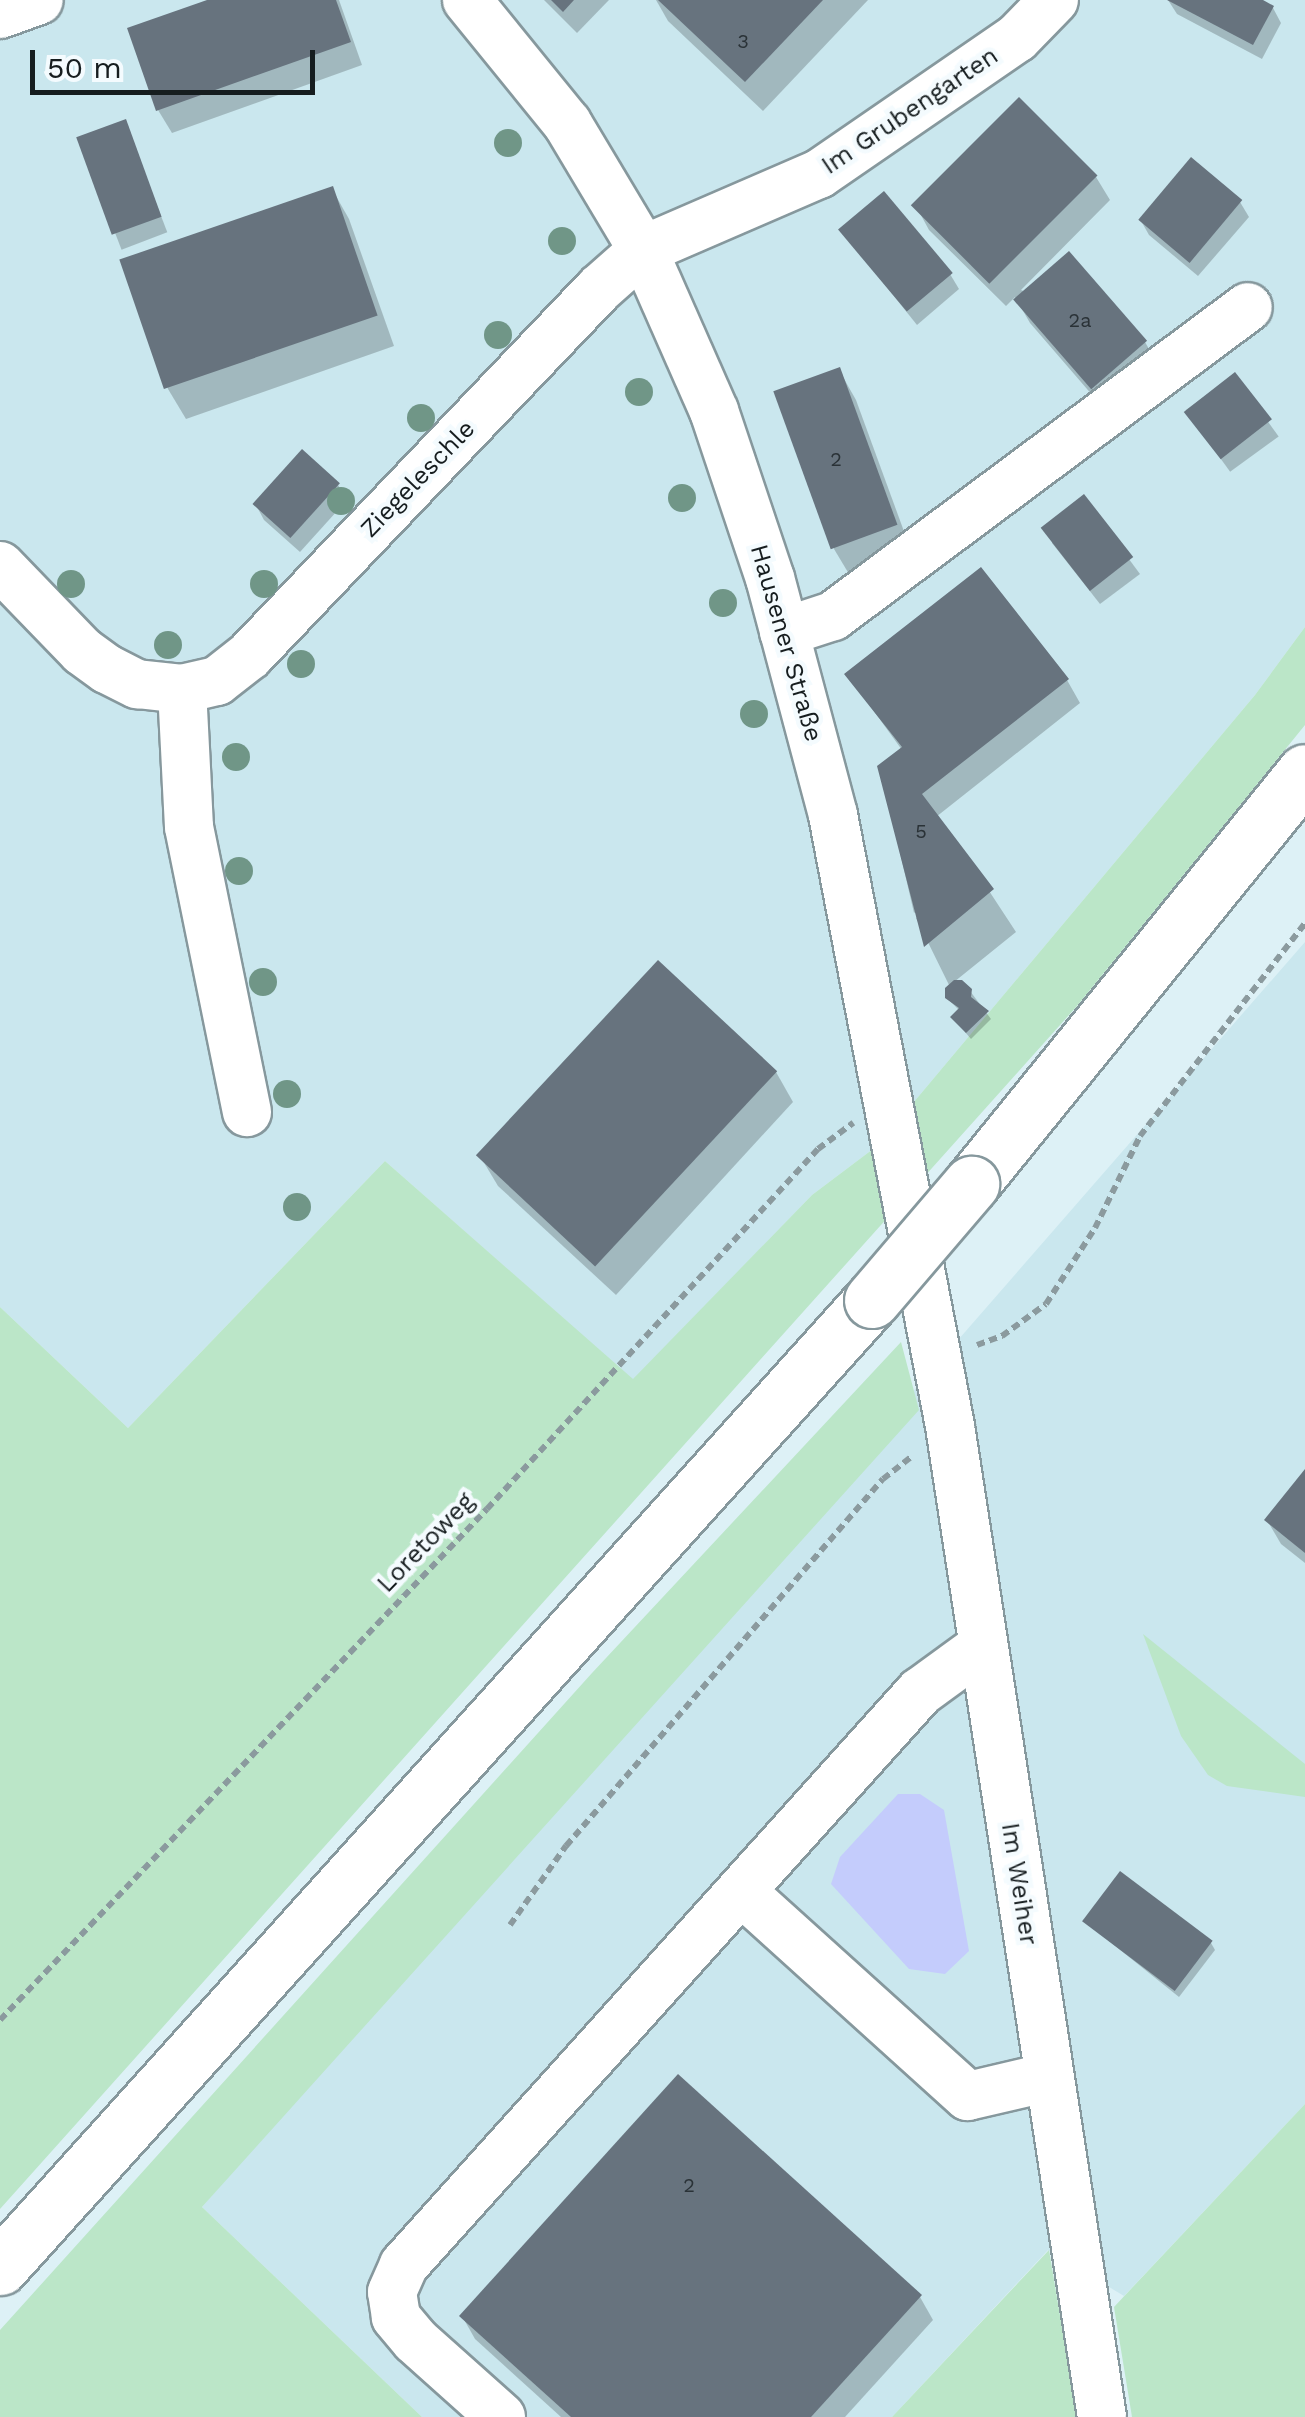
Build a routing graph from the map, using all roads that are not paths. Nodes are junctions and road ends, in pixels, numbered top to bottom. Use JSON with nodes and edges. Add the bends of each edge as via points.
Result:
{"nodes":[{"id":1,"x":39,"y":0,"type":"edge"},
{"id":2,"x":468,"y":0,"type":"edge"},
{"id":3,"x":1054,"y":0,"type":"edge"},
{"id":4,"x":0,"y":14,"type":"edge"},
{"id":5,"x":643,"y":250,"type":"junction"},
{"id":6,"x":1248,"y":307,"type":"dead end"},
{"id":7,"x":0,"y":566,"type":"edge"},
{"id":8,"x":784,"y":632,"type":"junction"},
{"id":9,"x":182,"y":689,"type":"junction"},
{"id":10,"x":1305,"y":772,"type":"edge"},
{"id":11,"x":247,"y":1112,"type":"dead end"},
{"id":12,"x":936,"y":1352,"type":"joint"},
{"id":13,"x":983,"y":1646,"type":"junction"},
{"id":14,"x":743,"y":1894,"type":"junction"},
{"id":15,"x":1049,"y":2077,"type":"junction"},
{"id":16,"x":0,"y":2267,"type":"edge"},
{"id":17,"x":501,"y":2417,"type":"edge"},
{"id":18,"x":1102,"y":2417,"type":"edge"}],
"edges":[{"from":1,"to":4,"type":"street"},
{"from":2,"to":5,"type":"street","name":"Hausener Straße","via":[[568,123]]},
{"from":3,"to":5,"type":"street","name":"Im Grubengarten","via":[[1017,38],[819,174]]},
{"from":5,"to":8,"type":"street","name":"Hausener Straße","via":[[714,411]]},
{"from":5,"to":9,"type":"street","name":"Ziegeleschle","via":[[250,655],[218,681]]},
{"from":6,"to":8,"type":"street","via":[[833,616]]},
{"from":7,"to":9,"type":"street","name":"Ziegeleschle","via":[[107,669],[137,684]]},
{"from":8,"to":12,"type":"street","name":"Hausener Straße","via":[[833,815]]},
{"from":9,"to":11,"type":"street","via":[[189,827]]},
{"from":10,"to":16,"type":"highway","bridge":true,"via":[[872,1300]]},
{"from":12,"to":13,"type":"street","name":"Im Weiher"},
{"from":13,"to":14,"type":"street","via":[[920,1692]]},
{"from":13,"to":15,"type":"street","name":"Im Weiher"},
{"from":14,"to":15,"type":"street","via":[[968,2096]]},
{"from":14,"to":17,"type":"street","via":[[404,2265],[392,2292],[396,2318]]},
{"from":15,"to":18,"type":"street","name":"Im Weiher"}]}
